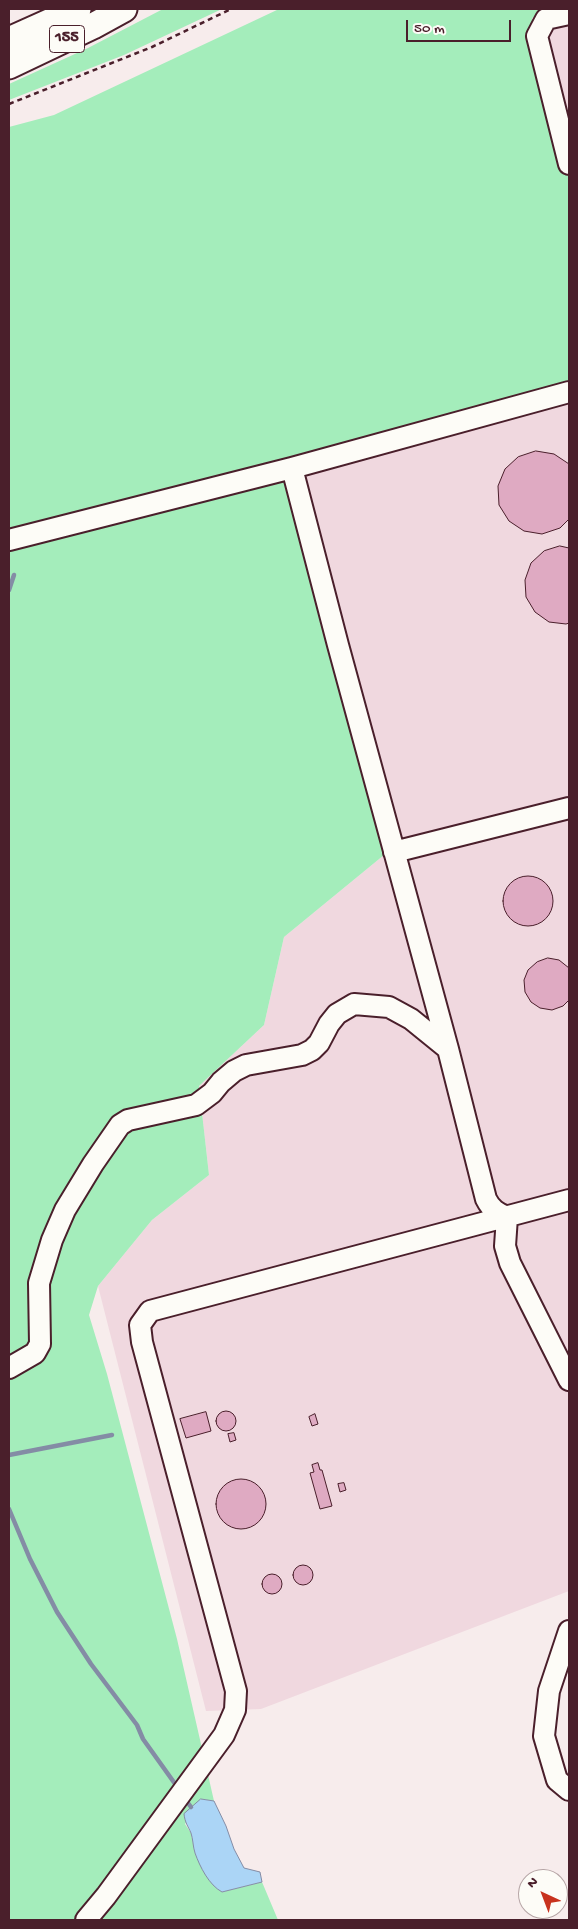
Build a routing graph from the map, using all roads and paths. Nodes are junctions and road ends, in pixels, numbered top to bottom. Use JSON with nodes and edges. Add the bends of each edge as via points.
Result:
{"nodes":[{"id":1,"x":78,"y":9,"type":"edge"},
{"id":2,"x":124,"y":9,"type":"edge"},
{"id":3,"x":231,"y":9,"type":"edge"},
{"id":4,"x":569,"y":14,"type":"edge"},
{"id":5,"x":9,"y":40,"type":"edge"},
{"id":6,"x":9,"y":66,"type":"edge"},
{"id":7,"x":9,"y":104,"type":"edge"},
{"id":8,"x":569,"y":164,"type":"edge"},
{"id":9,"x":569,"y":392,"type":"edge"},
{"id":10,"x":292,"y":468,"type":"junction"},
{"id":11,"x":9,"y":540,"type":"edge"},
{"id":12,"x":569,"y":808,"type":"edge"},
{"id":13,"x":394,"y":852,"type":"junction"},
{"id":14,"x":448,"y":1049,"type":"junction"},
{"id":15,"x":569,"y":1200,"type":"edge"},
{"id":16,"x":507,"y":1217,"type":"junction"},
{"id":17,"x":9,"y":1368,"type":"edge"},
{"id":18,"x":569,"y":1380,"type":"edge"},
{"id":19,"x":569,"y":1631,"type":"edge"},
{"id":20,"x":569,"y":1790,"type":"edge"},
{"id":21,"x":86,"y":1920,"type":"edge"}],
"edges":[{"from":1,"to":5,"type":"main road","number":"155"},
{"from":2,"to":6,"type":"main road","number":"155"},
{"from":3,"to":7,"type":"path","via":[[152,47]]},
{"from":4,"to":8,"type":"lane","via":[[546,19],[537,36]]},
{"from":9,"to":10,"type":"lane"},
{"from":10,"to":11,"type":"lane"},
{"from":10,"to":13,"type":"lane"},
{"from":12,"to":13,"type":"lane"},
{"from":13,"to":14,"type":"lane"},
{"from":14,"to":16,"type":"lane","via":[[486,1199],[497,1212]]},
{"from":14,"to":17,"type":"lane","via":[[411,1018],[389,1007],[354,1004],[337,1014],[312,1050],[302,1055],[246,1065],[234,1071],[196,1105],[128,1120],[120,1125],[64,1210],[52,1240],[39,1283],[40,1344],[36,1353]]},
{"from":15,"to":16,"type":"lane"},
{"from":16,"to":18,"type":"lane","via":[[505,1246],[510,1263]]},
{"from":16,"to":21,"type":"lane","via":[[160,1307],[150,1311],[140,1325],[236,1690],[235,1710],[224,1735]]},
{"from":19,"to":20,"type":"lane","via":[[549,1691],[544,1736],[557,1780]]}]}
